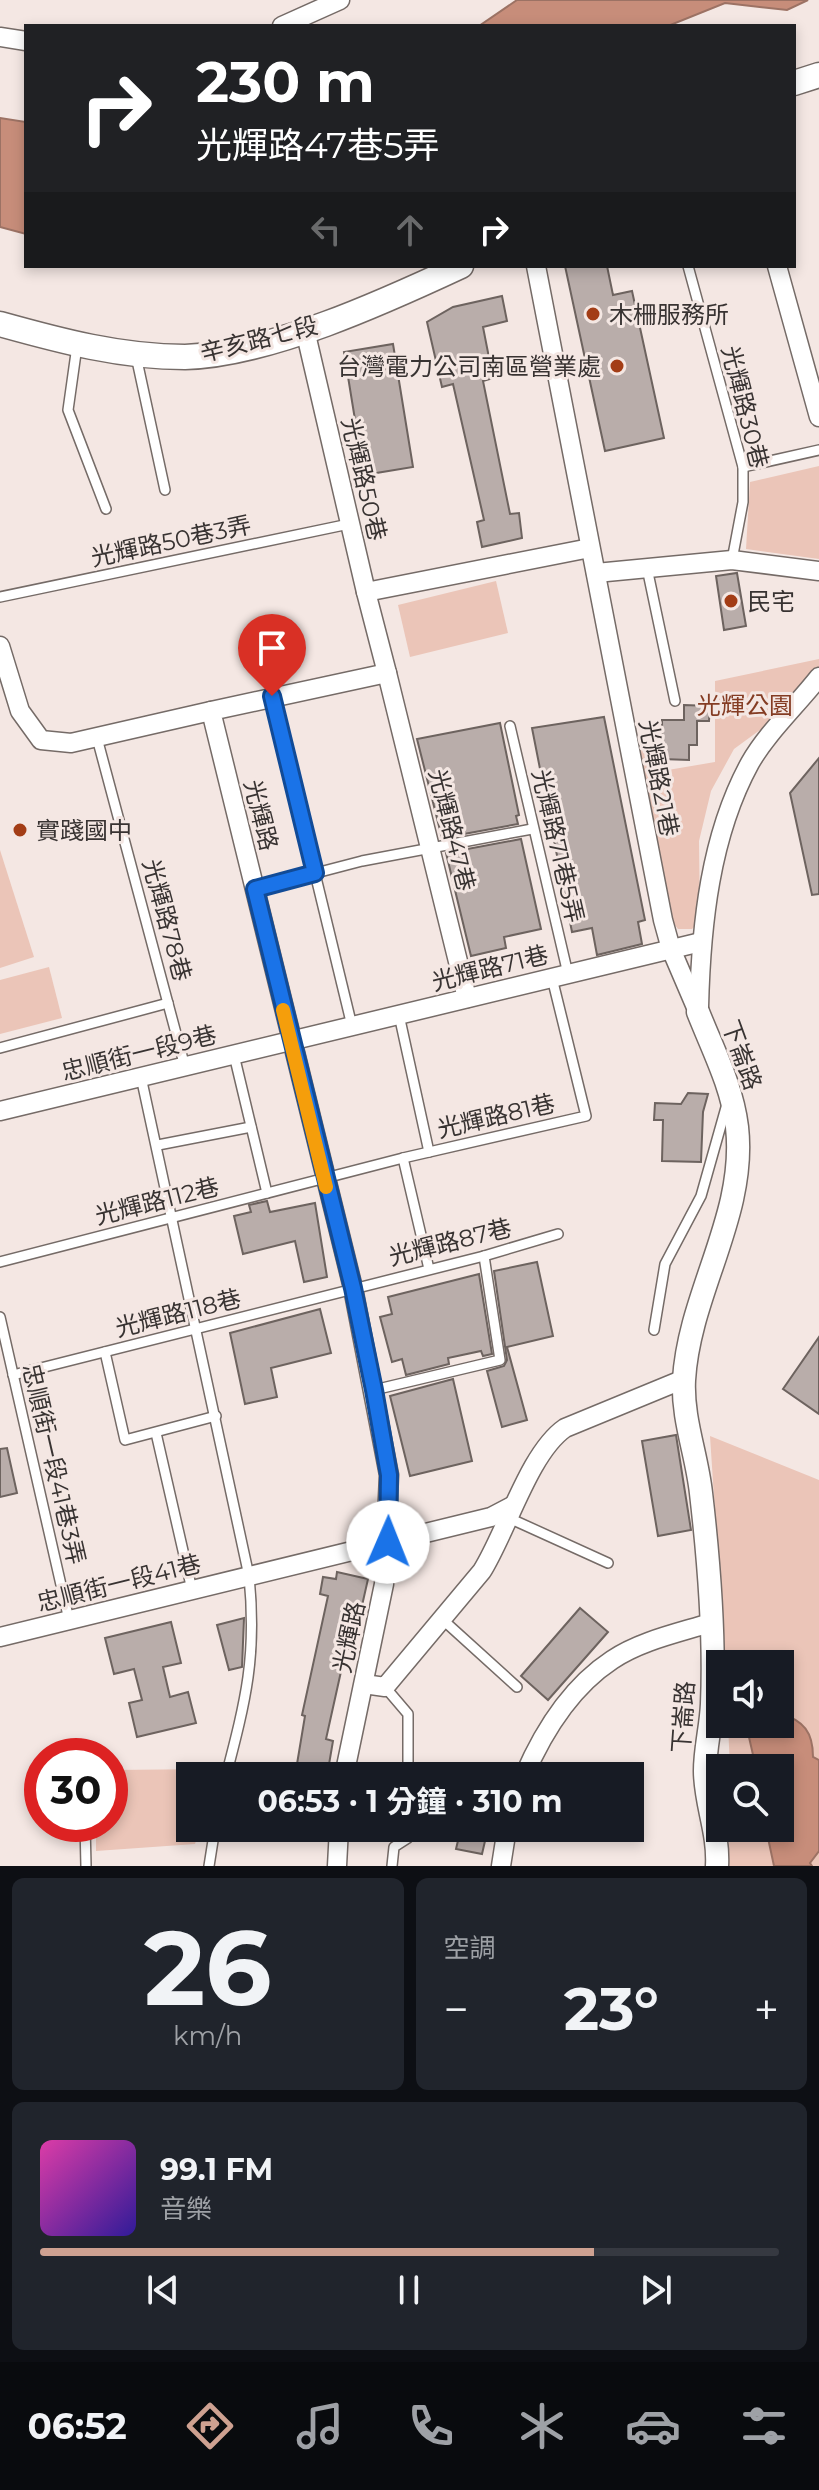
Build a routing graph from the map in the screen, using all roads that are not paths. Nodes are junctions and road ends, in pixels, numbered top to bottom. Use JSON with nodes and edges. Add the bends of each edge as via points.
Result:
{"nodes":[{"id":1,"x":340,"y":0,"type":"edge"},
{"id":2,"x":286,"y":24,"type":"edge"},
{"id":3,"x":0,"y":37,"type":"edge"},
{"id":4,"x":24,"y":41,"type":"edge"},
{"id":5,"x":819,"y":75,"type":"edge"},
{"id":6,"x":796,"y":82,"type":"edge"},
{"id":7,"x":457,"y":268,"type":"edge"},
{"id":8,"x":536,"y":268,"type":"edge"},
{"id":9,"x":689,"y":268,"type":"edge"},
{"id":10,"x":778,"y":268,"type":"edge"},
{"id":11,"x":0,"y":324,"type":"edge"},
{"id":12,"x":305,"y":330,"type":"junction"},
{"id":13,"x":77,"y":346,"type":"junction"},
{"id":14,"x":136,"y":354,"type":"junction"},
{"id":15,"x":819,"y":417,"type":"edge"},
{"id":16,"x":819,"y":450,"type":"edge"},
{"id":17,"x":743,"y":467,"type":"junction"},
{"id":18,"x":165,"y":490,"type":"dead end"},
{"id":19,"x":106,"y":509,"type":"dead end"},
{"id":20,"x":349,"y":524,"type":"junction"},
{"id":21,"x":590,"y":548,"type":"junction"},
{"id":22,"x":732,"y":560,"type":"junction"},
{"id":23,"x":647,"y":568,"type":"junction"},
{"id":24,"x":819,"y":571,"type":"edge"},
{"id":25,"x":596,"y":573,"type":"junction"},
{"id":26,"x":366,"y":592,"type":"junction"},
{"id":27,"x":0,"y":597,"type":"edge"},
{"id":28,"x":0,"y":646,"type":"edge"},
{"id":29,"x":387,"y":673,"type":"junction"},
{"id":30,"x":819,"y":677,"type":"edge"},
{"id":31,"x":272,"y":696,"type":"junction"},
{"id":32,"x":675,"y":701,"type":"dead end"},
{"id":33,"x":211,"y":711,"type":"junction"},
{"id":34,"x":510,"y":726,"type":"dead end"},
{"id":35,"x":97,"y":738,"type":"junction"},
{"id":36,"x":532,"y":829,"type":"junction"},
{"id":37,"x":432,"y":846,"type":"junction"},
{"id":38,"x":315,"y":873,"type":"junction"},
{"id":39,"x":255,"y":889,"type":"junction"},
{"id":40,"x":701,"y":942,"type":"junction"},
{"id":41,"x":671,"y":949,"type":"junction"},
{"id":42,"x":560,"y":976,"type":"junction"},
{"id":43,"x":467,"y":998,"type":"junction"},
{"id":44,"x":168,"y":1003,"type":"junction"},
{"id":45,"x":698,"y":1012,"type":"junction"},
{"id":46,"x":399,"y":1015,"type":"junction"},
{"id":47,"x":352,"y":1026,"type":"junction"},
{"id":48,"x":290,"y":1041,"type":"junction"},
{"id":49,"x":0,"y":1048,"type":"edge"},
{"id":50,"x":234,"y":1055,"type":"junction"},
{"id":51,"x":185,"y":1067,"type":"junction"},
{"id":52,"x":141,"y":1077,"type":"junction"},
{"id":53,"x":730,"y":1093,"type":"junction"},
{"id":54,"x":0,"y":1111,"type":"edge"},
{"id":55,"x":251,"y":1127,"type":"junction"},
{"id":56,"x":158,"y":1145,"type":"junction"},
{"id":57,"x":429,"y":1152,"type":"junction"},
{"id":58,"x":403,"y":1158,"type":"junction"},
{"id":59,"x":324,"y":1179,"type":"junction"},
{"id":60,"x":267,"y":1193,"type":"junction"},
{"id":61,"x":171,"y":1217,"type":"junction"},
{"id":62,"x":558,"y":1234,"type":"dead end"},
{"id":63,"x":484,"y":1256,"type":"junction"},
{"id":64,"x":0,"y":1262,"type":"edge"},
{"id":65,"x":429,"y":1269,"type":"junction"},
{"id":66,"x":353,"y":1288,"type":"junction"},
{"id":67,"x":0,"y":1317,"type":"edge"},
{"id":68,"x":196,"y":1330,"type":"junction"},
{"id":69,"x":654,"y":1330,"type":"dead end"},
{"id":70,"x":105,"y":1352,"type":"junction"},
{"id":71,"x":13,"y":1375,"type":"junction"},
{"id":72,"x":684,"y":1379,"type":"junction"},
{"id":73,"x":374,"y":1390,"type":"junction"},
{"id":74,"x":216,"y":1416,"type":"junction"},
{"id":75,"x":156,"y":1433,"type":"junction"},
{"id":76,"x":511,"y":1512,"type":"junction"},
{"id":77,"x":388,"y":1542,"type":"junction"},
{"id":78,"x":608,"y":1563,"type":"dead end"},
{"id":79,"x":249,"y":1576,"type":"junction"},
{"id":80,"x":192,"y":1590,"type":"junction"},
{"id":81,"x":442,"y":1619,"type":"junction"},
{"id":82,"x":69,"y":1620,"type":"junction"},
{"id":83,"x":710,"y":1623,"type":"junction"},
{"id":84,"x":0,"y":1637,"type":"edge"},
{"id":85,"x":364,"y":1684,"type":"junction"},
{"id":86,"x":385,"y":1687,"type":"junction"},
{"id":87,"x":517,"y":1687,"type":"dead end"},
{"id":88,"x":230,"y":1762,"type":"edge"},
{"id":89,"x":347,"y":1762,"type":"edge"},
{"id":90,"x":408,"y":1762,"type":"edge"},
{"id":91,"x":531,"y":1762,"type":"edge"},
{"id":92,"x":85,"y":1842,"type":"edge"},
{"id":93,"x":213,"y":1842,"type":"edge"},
{"id":94,"x":338,"y":1842,"type":"edge"},
{"id":95,"x":402,"y":1842,"type":"edge"},
{"id":96,"x":505,"y":1842,"type":"edge"},
{"id":97,"x":86,"y":1866,"type":"edge"},
{"id":98,"x":209,"y":1866,"type":"edge"},
{"id":99,"x":337,"y":1866,"type":"edge"},
{"id":100,"x":392,"y":1866,"type":"edge"},
{"id":101,"x":501,"y":1866,"type":"edge"},
{"id":102,"x":717,"y":1866,"type":"edge"}],
"edges":[{"from":1,"to":2,"type":"street"},
{"from":3,"to":4,"type":"street"},
{"from":5,"to":6,"type":"main road"},
{"from":7,"to":12,"type":"main road","name":"辛亥路七段"},
{"from":8,"to":21,"type":"street"},
{"from":9,"to":17,"type":"lane","name":"光輝路30巷"},
{"from":10,"to":15,"type":"street"},
{"from":11,"to":13,"type":"main road","name":"辛亥路七段"},
{"from":12,"to":14,"type":"main road","name":"辛亥路七段","via":[[188,357]]},
{"from":12,"to":20,"type":"street","name":"光輝路50巷"},
{"from":13,"to":14,"type":"main road","name":"辛亥路七段"},
{"from":13,"to":19,"type":"lane","via":[[68,410]]},
{"from":14,"to":18,"type":"lane"},
{"from":16,"to":17,"type":"lane"},
{"from":17,"to":22,"type":"lane","name":"光輝路30巷","via":[[743,502]]},
{"from":20,"to":26,"type":"street","name":"光輝路50巷"},
{"from":20,"to":27,"type":"lane","name":"光輝路50巷3弄"},
{"from":21,"to":25,"type":"street","name":"光輝路21巷"},
{"from":21,"to":26,"type":"street"},
{"from":22,"to":23,"type":"street"},
{"from":22,"to":24,"type":"street"},
{"from":23,"to":25,"type":"street"},
{"from":23,"to":32,"type":"lane","name":"光輝路21巷"},
{"from":25,"to":41,"type":"street","name":"光輝路21巷"},
{"from":26,"to":29,"type":"street"},
{"from":28,"to":35,"type":"street","via":[[20,711],[41,740],[56,744]]},
{"from":29,"to":31,"type":"street"},
{"from":29,"to":37,"type":"street","name":"光輝路47巷"},
{"from":30,"to":40,"type":"street","name":"下崙路","via":[[751,762],[723,827]]},
{"from":31,"to":33,"type":"street"},
{"from":31,"to":38,"type":"lane"},
{"from":33,"to":35,"type":"street"},
{"from":33,"to":39,"type":"street","name":"光輝路"},
{"from":34,"to":36,"type":"lane","name":"光輝路71巷5弄"},
{"from":35,"to":44,"type":"lane","name":"光輝路78巷"},
{"from":36,"to":37,"type":"lane"},
{"from":36,"to":42,"type":"lane","name":"光輝路71巷5弄"},
{"from":37,"to":38,"type":"lane"},
{"from":37,"to":43,"type":"street","name":"光輝路47巷"},
{"from":38,"to":39,"type":"lane"},
{"from":38,"to":47,"type":"lane"},
{"from":39,"to":48,"type":"street","name":"光輝路"},
{"from":40,"to":41,"type":"street","name":"光輝路71巷"},
{"from":40,"to":45,"type":"street","name":"下崙路"},
{"from":41,"to":42,"type":"street","name":"光輝路71巷"},
{"from":41,"to":45,"type":"street","name":"光輝路21巷"},
{"from":42,"to":43,"type":"street","name":"光輝路71巷"},
{"from":42,"to":57,"type":"lane","name":"光輝路81巷","via":[[586,1116]]},
{"from":43,"to":46,"type":"street","name":"光輝路71巷"},
{"from":44,"to":49,"type":"lane"},
{"from":44,"to":51,"type":"lane","name":"光輝路78巷"},
{"from":45,"to":53,"type":"street","name":"下崙路"},
{"from":46,"to":47,"type":"street","name":"光輝路71巷"},
{"from":46,"to":57,"type":"lane"},
{"from":47,"to":48,"type":"street","name":"光輝路71巷"},
{"from":48,"to":50,"type":"street","name":"忠順街一段9巷"},
{"from":48,"to":59,"type":"street","name":"光輝路"},
{"from":50,"to":51,"type":"street","name":"忠順街一段9巷"},
{"from":50,"to":55,"type":"lane"},
{"from":51,"to":52,"type":"street","name":"忠順街一段9巷"},
{"from":52,"to":54,"type":"street","name":"忠順街一段9巷"},
{"from":52,"to":56,"type":"lane"},
{"from":53,"to":69,"type":"lane","via":[[701,1196],[665,1264]]},
{"from":53,"to":72,"type":"street","name":"下崙路","via":[[737,1126],[733,1193],[698,1308]]},
{"from":55,"to":56,"type":"lane"},
{"from":55,"to":60,"type":"lane"},
{"from":56,"to":61,"type":"lane"},
{"from":57,"to":58,"type":"lane","name":"光輝路81巷"},
{"from":58,"to":59,"type":"lane","name":"光輝路81巷"},
{"from":58,"to":65,"type":"lane"},
{"from":59,"to":60,"type":"lane","name":"光輝路112巷"},
{"from":59,"to":66,"type":"street","name":"光輝路"},
{"from":60,"to":61,"type":"lane","name":"光輝路112巷"},
{"from":61,"to":64,"type":"lane","name":"光輝路112巷"},
{"from":61,"to":68,"type":"lane"},
{"from":62,"to":63,"type":"lane","name":"光輝路87巷"},
{"from":63,"to":65,"type":"lane","name":"光輝路87巷"},
{"from":63,"to":73,"type":"lane","via":[[500,1360]]},
{"from":65,"to":66,"type":"lane","name":"光輝路87巷"},
{"from":66,"to":68,"type":"lane","name":"光輝路118巷"},
{"from":66,"to":73,"type":"street","name":"光輝路"},
{"from":67,"to":71,"type":"lane","name":"忠順街一段41巷3弄"},
{"from":68,"to":70,"type":"lane","name":"光輝路118巷"},
{"from":68,"to":74,"type":"lane"},
{"from":70,"to":71,"type":"lane","name":"光輝路118巷"},
{"from":70,"to":75,"type":"lane","via":[[125,1440]]},
{"from":71,"to":82,"type":"lane","name":"忠順街一段41巷3弄"},
{"from":72,"to":76,"type":"street","via":[[552,1437]]},
{"from":72,"to":83,"type":"street","name":"下崙路","via":[[685,1412],[701,1490]]},
{"from":73,"to":77,"type":"street","name":"光輝路","via":[[389,1475]]},
{"from":74,"to":75,"type":"lane"},
{"from":74,"to":79,"type":"lane"},
{"from":75,"to":80,"type":"lane"},
{"from":76,"to":77,"type":"street","name":"忠順街一段41巷"},
{"from":76,"to":78,"type":"lane"},
{"from":76,"to":81,"type":"street","via":[[482,1571]]},
{"from":77,"to":79,"type":"street","name":"忠順街一段41巷"},
{"from":77,"to":85,"type":"street","name":"光輝路"},
{"from":79,"to":80,"type":"street","name":"忠順街一段41巷"},
{"from":79,"to":88,"type":"lane","via":[[254,1625],[250,1681]]},
{"from":80,"to":82,"type":"street","name":"忠順街一段41巷"},
{"from":81,"to":86,"type":"street"},
{"from":81,"to":87,"type":"lane"},
{"from":82,"to":84,"type":"street","name":"忠順街一段41巷"},
{"from":83,"to":91,"type":"street","via":[[612,1659],[553,1720]]},
{"from":83,"to":102,"type":"street","name":"下崙路","via":[[712,1707],[705,1772],[717,1831]]},
{"from":85,"to":86,"type":"street"},
{"from":85,"to":89,"type":"street","name":"光輝路"},
{"from":86,"to":90,"type":"lane","via":[[408,1714]]},
{"from":92,"to":97,"type":"lane"},
{"from":93,"to":98,"type":"lane"},
{"from":94,"to":99,"type":"street"},
{"from":95,"to":100,"type":"lane","via":[[394,1847]]},
{"from":96,"to":101,"type":"street"}]}
